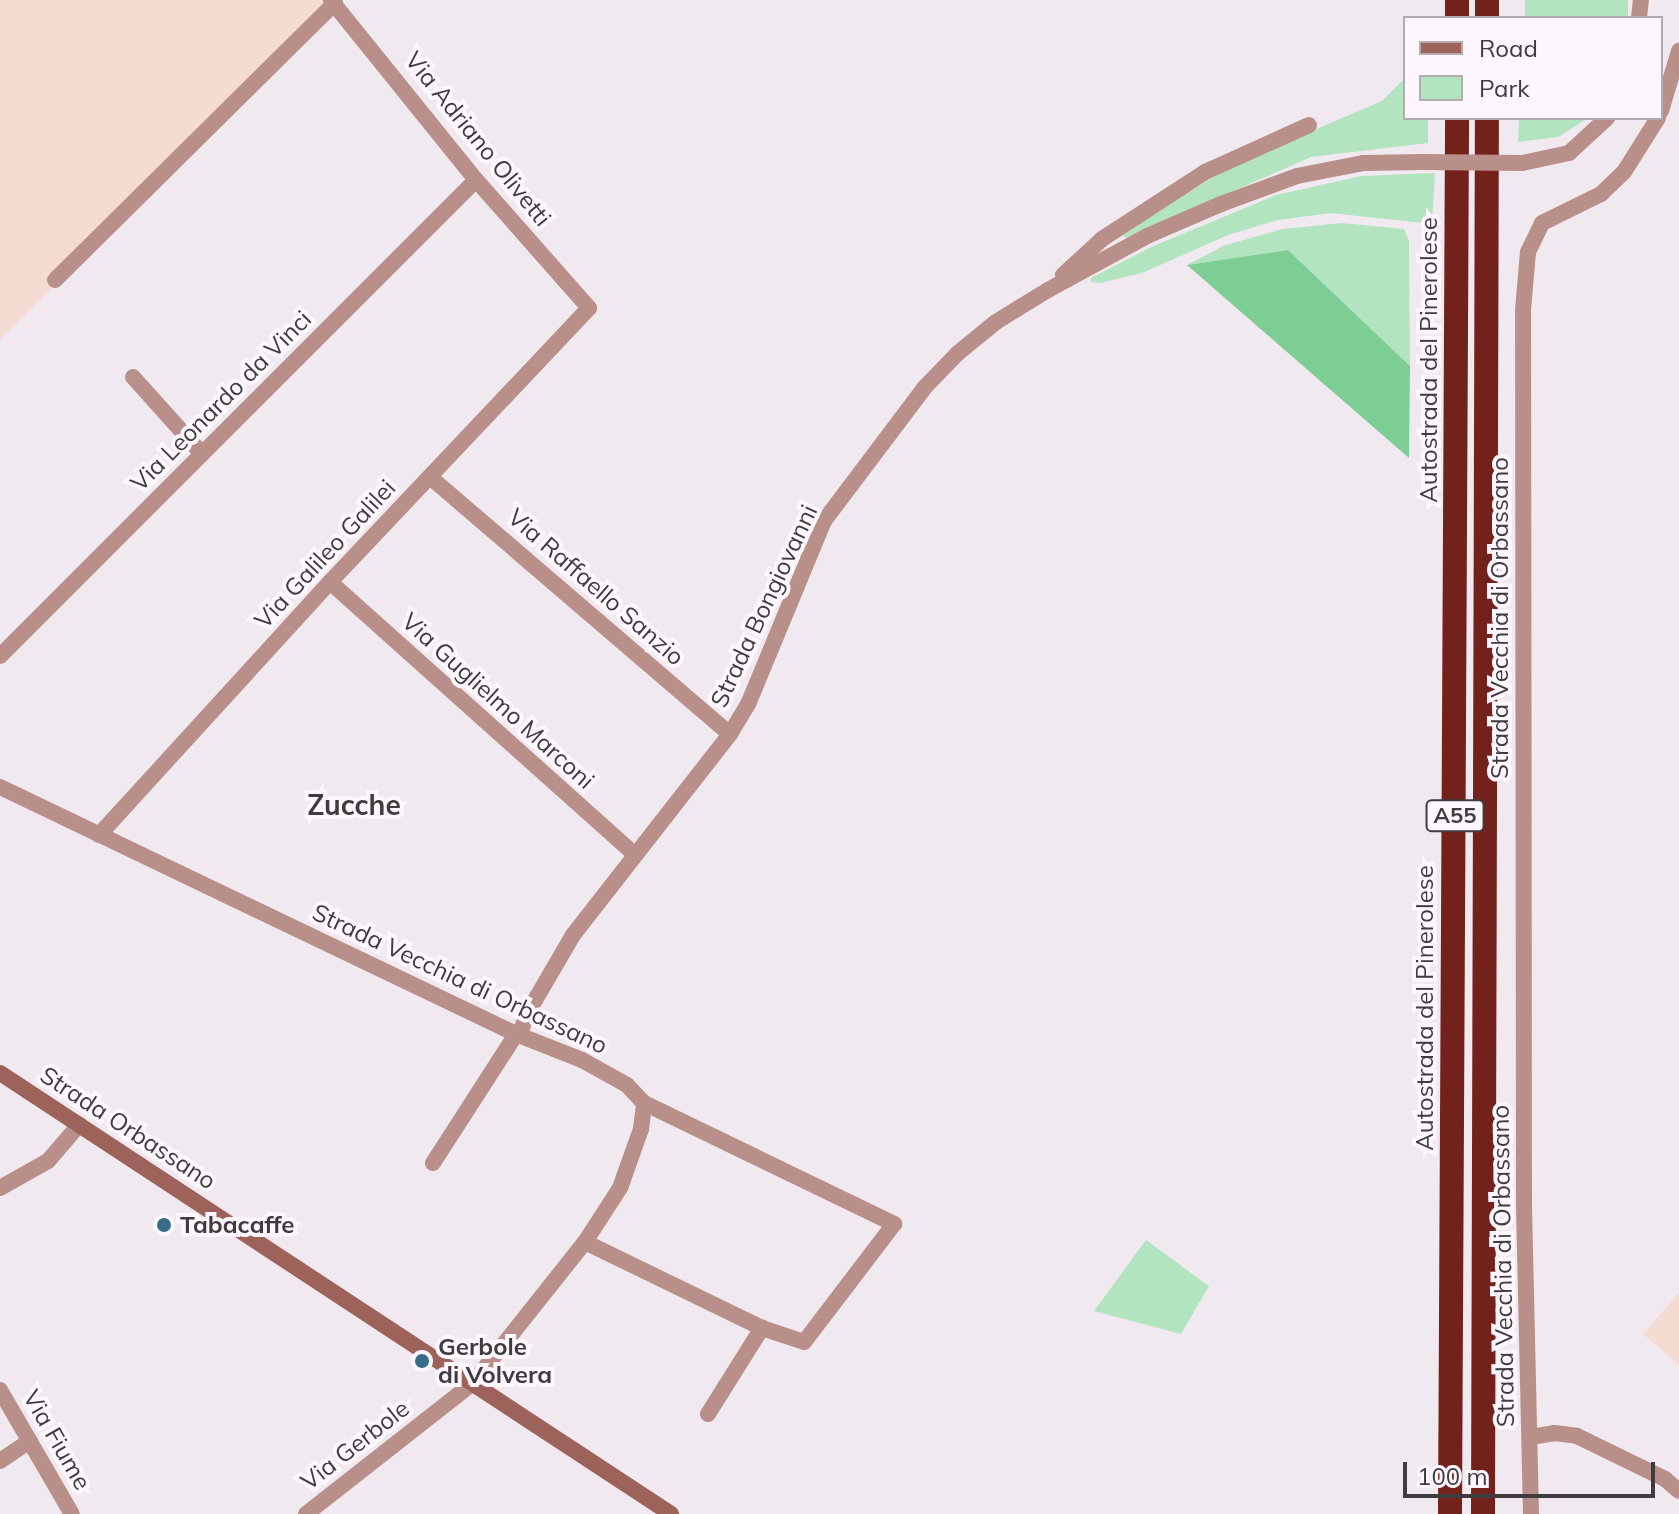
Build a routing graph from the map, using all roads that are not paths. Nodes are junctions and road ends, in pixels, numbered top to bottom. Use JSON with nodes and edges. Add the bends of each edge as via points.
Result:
{"nodes":[{"id":1,"x":333,"y":2,"type":"edge"},
{"id":2,"x":1679,"y":51,"type":"edge"},
{"id":3,"x":1663,"y":104,"type":"edge"},
{"id":4,"x":1457,"y":120,"type":"edge"},
{"id":5,"x":1487,"y":120,"type":"edge"},
{"id":6,"x":1605,"y":120,"type":"edge"},
{"id":7,"x":1657,"y":120,"type":"edge"},
{"id":8,"x":1309,"y":125,"type":"dead end"},
{"id":9,"x":476,"y":180,"type":"junction"},
{"id":10,"x":55,"y":280,"type":"dead end"},
{"id":11,"x":1048,"y":290,"type":"junction"},
{"id":12,"x":589,"y":308,"type":"joint"},
{"id":13,"x":133,"y":377,"type":"dead end"},
{"id":14,"x":202,"y":454,"type":"junction"},
{"id":15,"x":430,"y":477,"type":"junction"},
{"id":16,"x":330,"y":582,"type":"junction"},
{"id":17,"x":0,"y":656,"type":"edge"},
{"id":18,"x":730,"y":734,"type":"junction"},
{"id":19,"x":0,"y":787,"type":"edge"},
{"id":20,"x":99,"y":835,"type":"junction"},
{"id":21,"x":635,"y":855,"type":"junction"},
{"id":22,"x":518,"y":1034,"type":"junction"},
{"id":23,"x":0,"y":1073,"type":"edge"},
{"id":24,"x":644,"y":1103,"type":"junction"},
{"id":25,"x":79,"y":1125,"type":"junction"},
{"id":26,"x":433,"y":1163,"type":"dead end"},
{"id":27,"x":0,"y":1188,"type":"edge"},
{"id":28,"x":585,"y":1242,"type":"junction"},
{"id":29,"x":762,"y":1328,"type":"junction"},
{"id":30,"x":472,"y":1384,"type":"junction"},
{"id":31,"x":0,"y":1390,"type":"edge"},
{"id":32,"x":1484,"y":1407,"type":"junction"},
{"id":33,"x":708,"y":1414,"type":"dead end"},
{"id":34,"x":1450,"y":1428,"type":"junction"},
{"id":35,"x":1530,"y":1437,"type":"junction"},
{"id":36,"x":30,"y":1441,"type":"junction"},
{"id":37,"x":0,"y":1461,"type":"edge"},
{"id":38,"x":1679,"y":1491,"type":"edge"},
{"id":39,"x":72,"y":1514,"type":"edge"},
{"id":40,"x":306,"y":1514,"type":"edge"},
{"id":41,"x":671,"y":1514,"type":"edge"},
{"id":42,"x":1444,"y":1514,"type":"edge"},
{"id":43,"x":1450,"y":1514,"type":"edge"},
{"id":44,"x":1483,"y":1514,"type":"edge"},
{"id":45,"x":1492,"y":1514,"type":"edge"},
{"id":46,"x":1531,"y":1514,"type":"edge"}],
"edges":[{"from":1,"to":9,"type":"street","name":"Via Adriano Olivetti"},
{"from":1,"to":10,"type":"street"},
{"from":2,"to":3,"type":"street"},
{"from":4,"to":34,"type":"highway","name":"Autostrada del Pinerolese","number":"A55"},
{"from":5,"to":32,"type":"highway","number":"A55"},
{"from":6,"to":11,"type":"street","name":"Strada Bongiovanni","bridge":true,"via":[[1569,153],[1522,163],[1363,163],[1297,176],[1147,236]]},
{"from":7,"to":35,"type":"street","name":"Strada Vecchia di Orbassano","via":[[1624,172],[1601,194],[1542,223],[1528,252],[1523,310],[1524,1202]]},
{"from":8,"to":11,"type":"street","via":[[1205,172],[1102,239]]},
{"from":9,"to":12,"type":"street","name":"Via Adriano Olivetti"},
{"from":9,"to":14,"type":"street","name":"Via Leonardo da Vinci"},
{"from":11,"to":18,"type":"street","name":"Strada Bongiovanni","via":[[996,322],[925,387],[824,521],[749,702]]},
{"from":12,"to":15,"type":"street","name":"Via Galileo Galilei"},
{"from":13,"to":14,"type":"street"},
{"from":14,"to":17,"type":"street","name":"Via Leonardo da Vinci"},
{"from":15,"to":16,"type":"street","name":"Via Galileo Galilei"},
{"from":15,"to":18,"type":"street","name":"Via Raffaello Sanzio"},
{"from":16,"to":20,"type":"street","name":"Via Galileo Galilei"},
{"from":16,"to":21,"type":"street","name":"Via Guglielmo Marconi"},
{"from":18,"to":21,"type":"street","name":"Strada Bongiovanni"},
{"from":19,"to":20,"type":"street","name":"Strada Vecchia di Orbassano"},
{"from":20,"to":22,"type":"street","name":"Strada Vecchia di Orbassano"},
{"from":21,"to":22,"type":"street","name":"Strada Bongiovanni","via":[[573,935]]},
{"from":22,"to":24,"type":"street","name":"Strada Vecchia di Orbassano","via":[[582,1060],[627,1085]]},
{"from":22,"to":26,"type":"street","name":"Strada Bongiovanni"},
{"from":23,"to":25,"type":"main road","name":"Strada Orbassano"},
{"from":24,"to":28,"type":"street","name":"Via Gerbole","via":[[641,1129],[620,1188]]},
{"from":24,"to":29,"type":"street","name":"Strada Vecchia di Orbassano","via":[[894,1224],[804,1342]]},
{"from":25,"to":27,"type":"street","via":[[48,1161]]},
{"from":25,"to":30,"type":"main road","name":"Strada Orbassano"},
{"from":28,"to":29,"type":"street"},
{"from":28,"to":30,"type":"street","name":"Via Gerbole"},
{"from":29,"to":33,"type":"street"},
{"from":30,"to":40,"type":"street","name":"Via Gerbole"},
{"from":30,"to":41,"type":"main road","name":"Strada Orbassano"},
{"from":31,"to":36,"type":"street","name":"Via Fiume"},
{"from":32,"to":44,"type":"highway","number":"A55"},
{"from":32,"to":45,"type":"highway"},
{"from":34,"to":42,"type":"highway"},
{"from":34,"to":43,"type":"highway","name":"Autostrada del Pinerolese","number":"A55"},
{"from":35,"to":38,"type":"street","via":[[1577,1436]]},
{"from":35,"to":46,"type":"street","name":"Strada Vecchia di Orbassano"},
{"from":36,"to":37,"type":"street"},
{"from":36,"to":39,"type":"street","name":"Via Fiume"}]}
